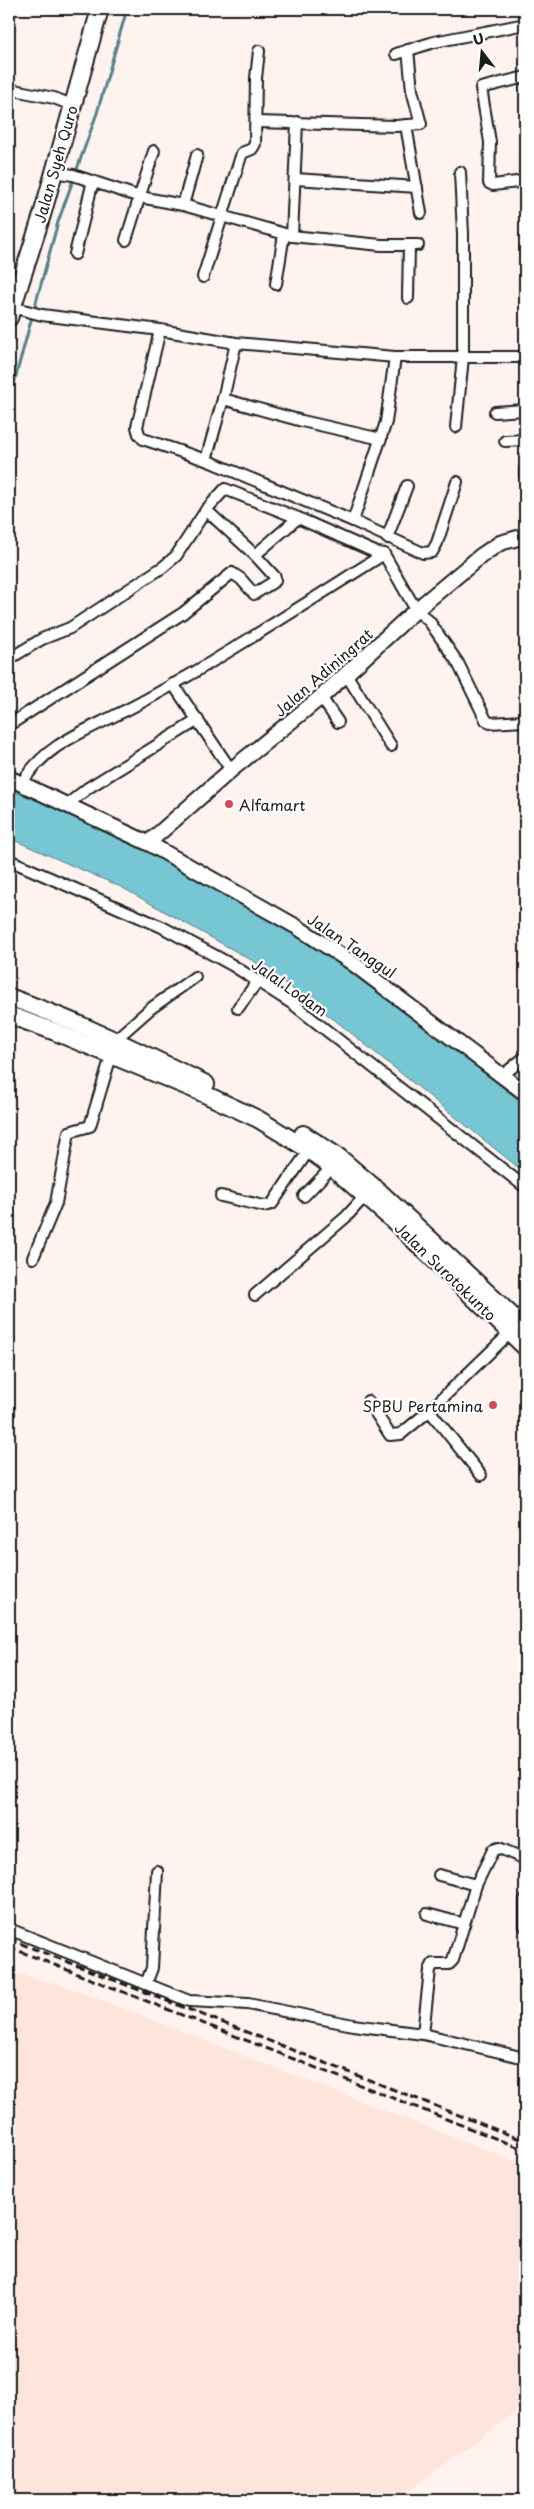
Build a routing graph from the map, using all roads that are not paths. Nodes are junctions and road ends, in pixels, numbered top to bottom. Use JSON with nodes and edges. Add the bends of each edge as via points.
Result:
{"nodes":[{"id":1,"x":100,"y":9,"type":"edge"},
{"id":2,"x":525,"y":24,"type":"edge"},
{"id":3,"x":408,"y":50,"type":"junction"},
{"id":4,"x":259,"y":51,"type":"dead end"},
{"id":5,"x":396,"y":54,"type":"dead end"},
{"id":6,"x":525,"y":77,"type":"edge"},
{"id":7,"x":9,"y":89,"type":"edge"},
{"id":8,"x":72,"y":105,"type":"junction"},
{"id":9,"x":257,"y":122,"type":"junction"},
{"id":10,"x":296,"y":122,"type":"junction"},
{"id":11,"x":406,"y":125,"type":"junction"},
{"id":12,"x":154,"y":151,"type":"dead end"},
{"id":13,"x":198,"y":155,"type":"dead end"},
{"id":14,"x":54,"y":172,"type":"junction"},
{"id":15,"x":460,"y":172,"type":"dead end"},
{"id":16,"x":296,"y":179,"type":"junction"},
{"id":17,"x":93,"y":181,"type":"junction"},
{"id":18,"x":525,"y":181,"type":"edge"},
{"id":19,"x":417,"y":187,"type":"junction"},
{"id":20,"x":140,"y":197,"type":"junction"},
{"id":21,"x":183,"y":205,"type":"junction"},
{"id":22,"x":421,"y":213,"type":"dead end"},
{"id":23,"x":223,"y":217,"type":"junction"},
{"id":24,"x":288,"y":235,"type":"junction"},
{"id":25,"x":126,"y":240,"type":"dead end"},
{"id":26,"x":75,"y":254,"type":"dead end"},
{"id":27,"x":203,"y":277,"type":"dead end"},
{"id":28,"x":276,"y":284,"type":"dead end"},
{"id":29,"x":408,"y":298,"type":"dead end"},
{"id":30,"x":14,"y":312,"type":"edge"},
{"id":31,"x":160,"y":330,"type":"junction"},
{"id":32,"x":236,"y":343,"type":"junction"},
{"id":33,"x":395,"y":357,"type":"junction"},
{"id":34,"x":464,"y":357,"type":"junction"},
{"id":35,"x":525,"y":357,"type":"edge"},
{"id":36,"x":223,"y":399,"type":"junction"},
{"id":37,"x":525,"y":410,"type":"edge"},
{"id":38,"x":495,"y":412,"type":"dead end"},
{"id":39,"x":456,"y":428,"type":"dead end"},
{"id":40,"x":381,"y":440,"type":"junction"},
{"id":41,"x":525,"y":440,"type":"edge"},
{"id":42,"x":505,"y":442,"type":"dead end"},
{"id":43,"x":206,"y":460,"type":"junction"},
{"id":44,"x":525,"y":470,"type":"edge"},
{"id":45,"x":525,"y":475,"type":"edge"},
{"id":46,"x":457,"y":482,"type":"dead end"},
{"id":47,"x":407,"y":486,"type":"dead end"},
{"id":48,"x":206,"y":510,"type":"junction"},
{"id":49,"x":298,"y":518,"type":"junction"},
{"id":50,"x":353,"y":521,"type":"junction"},
{"id":51,"x":525,"y":536,"type":"edge"},
{"id":52,"x":387,"y":538,"type":"junction"},
{"id":53,"x":384,"y":554,"type":"junction"},
{"id":54,"x":255,"y":555,"type":"junction"},
{"id":55,"x":416,"y":610,"type":"junction"},
{"id":56,"x":9,"y":659,"type":"edge"},
{"id":57,"x":346,"y":674,"type":"junction"},
{"id":58,"x":173,"y":684,"type":"junction"},
{"id":59,"x":321,"y":697,"type":"junction"},
{"id":60,"x":198,"y":720,"type":"junction"},
{"id":61,"x":525,"y":721,"type":"edge"},
{"id":62,"x":338,"y":722,"type":"dead end"},
{"id":63,"x":9,"y":725,"type":"edge"},
{"id":64,"x":391,"y":746,"type":"dead end"},
{"id":65,"x":232,"y":770,"type":"junction"},
{"id":66,"x":15,"y":781,"type":"edge"},
{"id":67,"x":68,"y":804,"type":"junction"},
{"id":68,"x":148,"y":843,"type":"junction"},
{"id":69,"x":9,"y":860,"type":"edge"},
{"id":70,"x":194,"y":977,"type":"dead end"},
{"id":71,"x":257,"y":982,"type":"junction"},
{"id":72,"x":9,"y":998,"type":"edge"},
{"id":73,"x":238,"y":1008,"type":"dead end"},
{"id":74,"x":9,"y":1015,"type":"edge"},
{"id":75,"x":116,"y":1039,"type":"junction"},
{"id":76,"x":111,"y":1056,"type":"junction"},
{"id":77,"x":525,"y":1057,"type":"edge"},
{"id":78,"x":503,"y":1075,"type":"junction"},
{"id":79,"x":525,"y":1093,"type":"edge"},
{"id":80,"x":309,"y":1150,"type":"junction"},
{"id":81,"x":332,"y":1167,"type":"junction"},
{"id":82,"x":525,"y":1187,"type":"edge"},
{"id":83,"x":221,"y":1196,"type":"dead end"},
{"id":84,"x":304,"y":1196,"type":"dead end"},
{"id":85,"x":364,"y":1196,"type":"junction"},
{"id":86,"x":33,"y":1258,"type":"dead end"},
{"id":87,"x":478,"y":1292,"type":"junction"},
{"id":88,"x":255,"y":1295,"type":"dead end"},
{"id":89,"x":518,"y":1330,"type":"edge"},
{"id":90,"x":525,"y":1347,"type":"edge"},
{"id":91,"x":368,"y":1402,"type":"dead end"},
{"id":92,"x":429,"y":1410,"type":"junction"},
{"id":93,"x":481,"y":1475,"type":"dead end"},
{"id":94,"x":525,"y":1859,"type":"edge"},
{"id":95,"x":158,"y":1871,"type":"dead end"},
{"id":96,"x":439,"y":1875,"type":"dead end"},
{"id":97,"x":476,"y":1885,"type":"junction"},
{"id":98,"x":525,"y":1900,"type":"edge"},
{"id":99,"x":427,"y":1914,"type":"dead end"},
{"id":100,"x":464,"y":1924,"type":"junction"},
{"id":101,"x":525,"y":1926,"type":"edge"},
{"id":102,"x":9,"y":1929,"type":"edge"},
{"id":103,"x":146,"y":1984,"type":"junction"},
{"id":104,"x":423,"y":2034,"type":"junction"},
{"id":105,"x":525,"y":2058,"type":"edge"}],
"edges":[{"from":1,"to":8,"type":"main road","name":"Jalan Syeh Quro"},
{"from":2,"to":3,"type":"street"},
{"from":3,"to":5,"type":"street"},
{"from":3,"to":11,"type":"street","via":[[412,90],[421,124]]},
{"from":4,"to":9,"type":"street"},
{"from":6,"to":18,"type":"street","via":[[481,88],[490,142],[489,183]]},
{"from":7,"to":8,"type":"street"},
{"from":8,"to":14,"type":"main road","name":"Jalan Syeh Quro"},
{"from":9,"to":10,"type":"street"},
{"from":9,"to":23,"type":"street","via":[[255,144],[242,153]]},
{"from":10,"to":11,"type":"street"},
{"from":10,"to":16,"type":"street"},
{"from":11,"to":19,"type":"street"},
{"from":12,"to":20,"type":"street"},
{"from":13,"to":21,"type":"street"},
{"from":14,"to":17,"type":"street"},
{"from":14,"to":30,"type":"main road","name":"Jalan Syeh Quro"},
{"from":15,"to":34,"type":"street"},
{"from":16,"to":19,"type":"street"},
{"from":16,"to":24,"type":"street"},
{"from":17,"to":20,"type":"street"},
{"from":17,"to":26,"type":"street"},
{"from":19,"to":22,"type":"street"},
{"from":20,"to":21,"type":"street"},
{"from":20,"to":25,"type":"street"},
{"from":21,"to":23,"type":"street"},
{"from":23,"to":24,"type":"street"},
{"from":23,"to":27,"type":"street"},
{"from":24,"to":28,"type":"street"},
{"from":24,"to":29,"type":"street","via":[[381,245],[413,245]]},
{"from":30,"to":31,"type":"street"},
{"from":31,"to":32,"type":"street"},
{"from":31,"to":43,"type":"street","via":[[137,427],[139,434],[144,439]]},
{"from":32,"to":33,"type":"street"},
{"from":32,"to":36,"type":"street"},
{"from":33,"to":34,"type":"street"},
{"from":33,"to":40,"type":"street"},
{"from":34,"to":35,"type":"street"},
{"from":34,"to":39,"type":"street"},
{"from":36,"to":40,"type":"street"},
{"from":36,"to":43,"type":"street"},
{"from":37,"to":38,"type":"street"},
{"from":40,"to":50,"type":"street"},
{"from":41,"to":42,"type":"street"},
{"from":43,"to":50,"type":"street"},
{"from":44,"to":45,"type":"street"},
{"from":46,"to":52,"type":"street","via":[[432,552],[423,553]]},
{"from":47,"to":52,"type":"street"},
{"from":48,"to":49,"type":"street","via":[[226,488]]},
{"from":48,"to":54,"type":"street"},
{"from":48,"to":56,"type":"street","via":[[176,556],[163,567],[70,628],[42,639]]},
{"from":49,"to":53,"type":"street","via":[[377,554]]},
{"from":49,"to":54,"type":"street"},
{"from":50,"to":52,"type":"street"},
{"from":51,"to":55,"type":"street","name":"Jalan Adiningrat","via":[[493,547]]},
{"from":53,"to":55,"type":"street"},
{"from":53,"to":58,"type":"street","via":[[261,633]]},
{"from":54,"to":63,"type":"street","via":[[275,581],[254,594],[242,579],[232,573],[183,613]]},
{"from":55,"to":57,"type":"street","name":"Jalan Adiningrat"},
{"from":55,"to":61,"type":"street","via":[[429,621],[458,663],[488,722]]},
{"from":57,"to":59,"type":"street","name":"Jalan Adiningrat"},
{"from":57,"to":64,"type":"street"},
{"from":58,"to":60,"type":"street"},
{"from":58,"to":66,"type":"street","via":[[69,737]]},
{"from":59,"to":62,"type":"street"},
{"from":59,"to":65,"type":"street","name":"Jalan Adiningrat"},
{"from":60,"to":65,"type":"street"},
{"from":60,"to":67,"type":"street","via":[[88,788]]},
{"from":65,"to":68,"type":"street","name":"Jalan Adiningrat"},
{"from":66,"to":67,"type":"street","name":"Jalan Tanggul"},
{"from":67,"to":68,"type":"street","name":"Jalan Tanggul"},
{"from":68,"to":78,"type":"street","name":"Jalan Tanggul","via":[[297,927],[351,962]]},
{"from":69,"to":71,"type":"street","name":"Jalal Lodam","via":[[162,927]]},
{"from":70,"to":75,"type":"street"},
{"from":71,"to":73,"type":"street"},
{"from":71,"to":82,"type":"street","name":"Jalal Lodam","via":[[293,1004]]},
{"from":72,"to":75,"type":"main road","name":"Jalan Surotokunto"},
{"from":74,"to":76,"type":"main road","name":"Jalan Surotokunto"},
{"from":75,"to":87,"type":"main road","name":"Jalan Surotokunto","via":[[261,1110],[340,1158],[381,1193]]},
{"from":76,"to":80,"type":"main road","name":"Jalan Surotokunto","via":[[258,1119]]},
{"from":76,"to":86,"type":"street","via":[[90,1126],[69,1132],[56,1203]]},
{"from":77,"to":78,"type":"street"},
{"from":78,"to":79,"type":"street","name":"Jalan Tanggul"},
{"from":80,"to":81,"type":"main road","name":"Jalan Surotokunto"},
{"from":80,"to":83,"type":"street","via":[[272,1204],[264,1206]]},
{"from":81,"to":84,"type":"street"},
{"from":81,"to":85,"type":"main road","name":"Jalan Surotokunto"},
{"from":85,"to":87,"type":"main road","name":"Jalan Surotokunto"},
{"from":85,"to":88,"type":"street","via":[[346,1217]]},
{"from":87,"to":89,"type":"main road","name":"Jalan Surotokunto"},
{"from":89,"to":90,"type":"main road","name":"Jalan Surotokunto"},
{"from":89,"to":92,"type":"street"},
{"from":91,"to":92,"type":"street","via":[[392,1436],[401,1434]]},
{"from":92,"to":93,"type":"street"},
{"from":94,"to":97,"type":"street","via":[[495,1848]]},
{"from":95,"to":103,"type":"street","via":[[152,1968]]},
{"from":96,"to":97,"type":"street"},
{"from":97,"to":100,"type":"street"},
{"from":98,"to":101,"type":"street"},
{"from":99,"to":100,"type":"street"},
{"from":100,"to":104,"type":"street","via":[[451,1962],[433,1964],[430,1970]]},
{"from":102,"to":103,"type":"street"},
{"from":103,"to":104,"type":"street","via":[[197,2003],[228,2002]]},
{"from":104,"to":105,"type":"street"}]}
